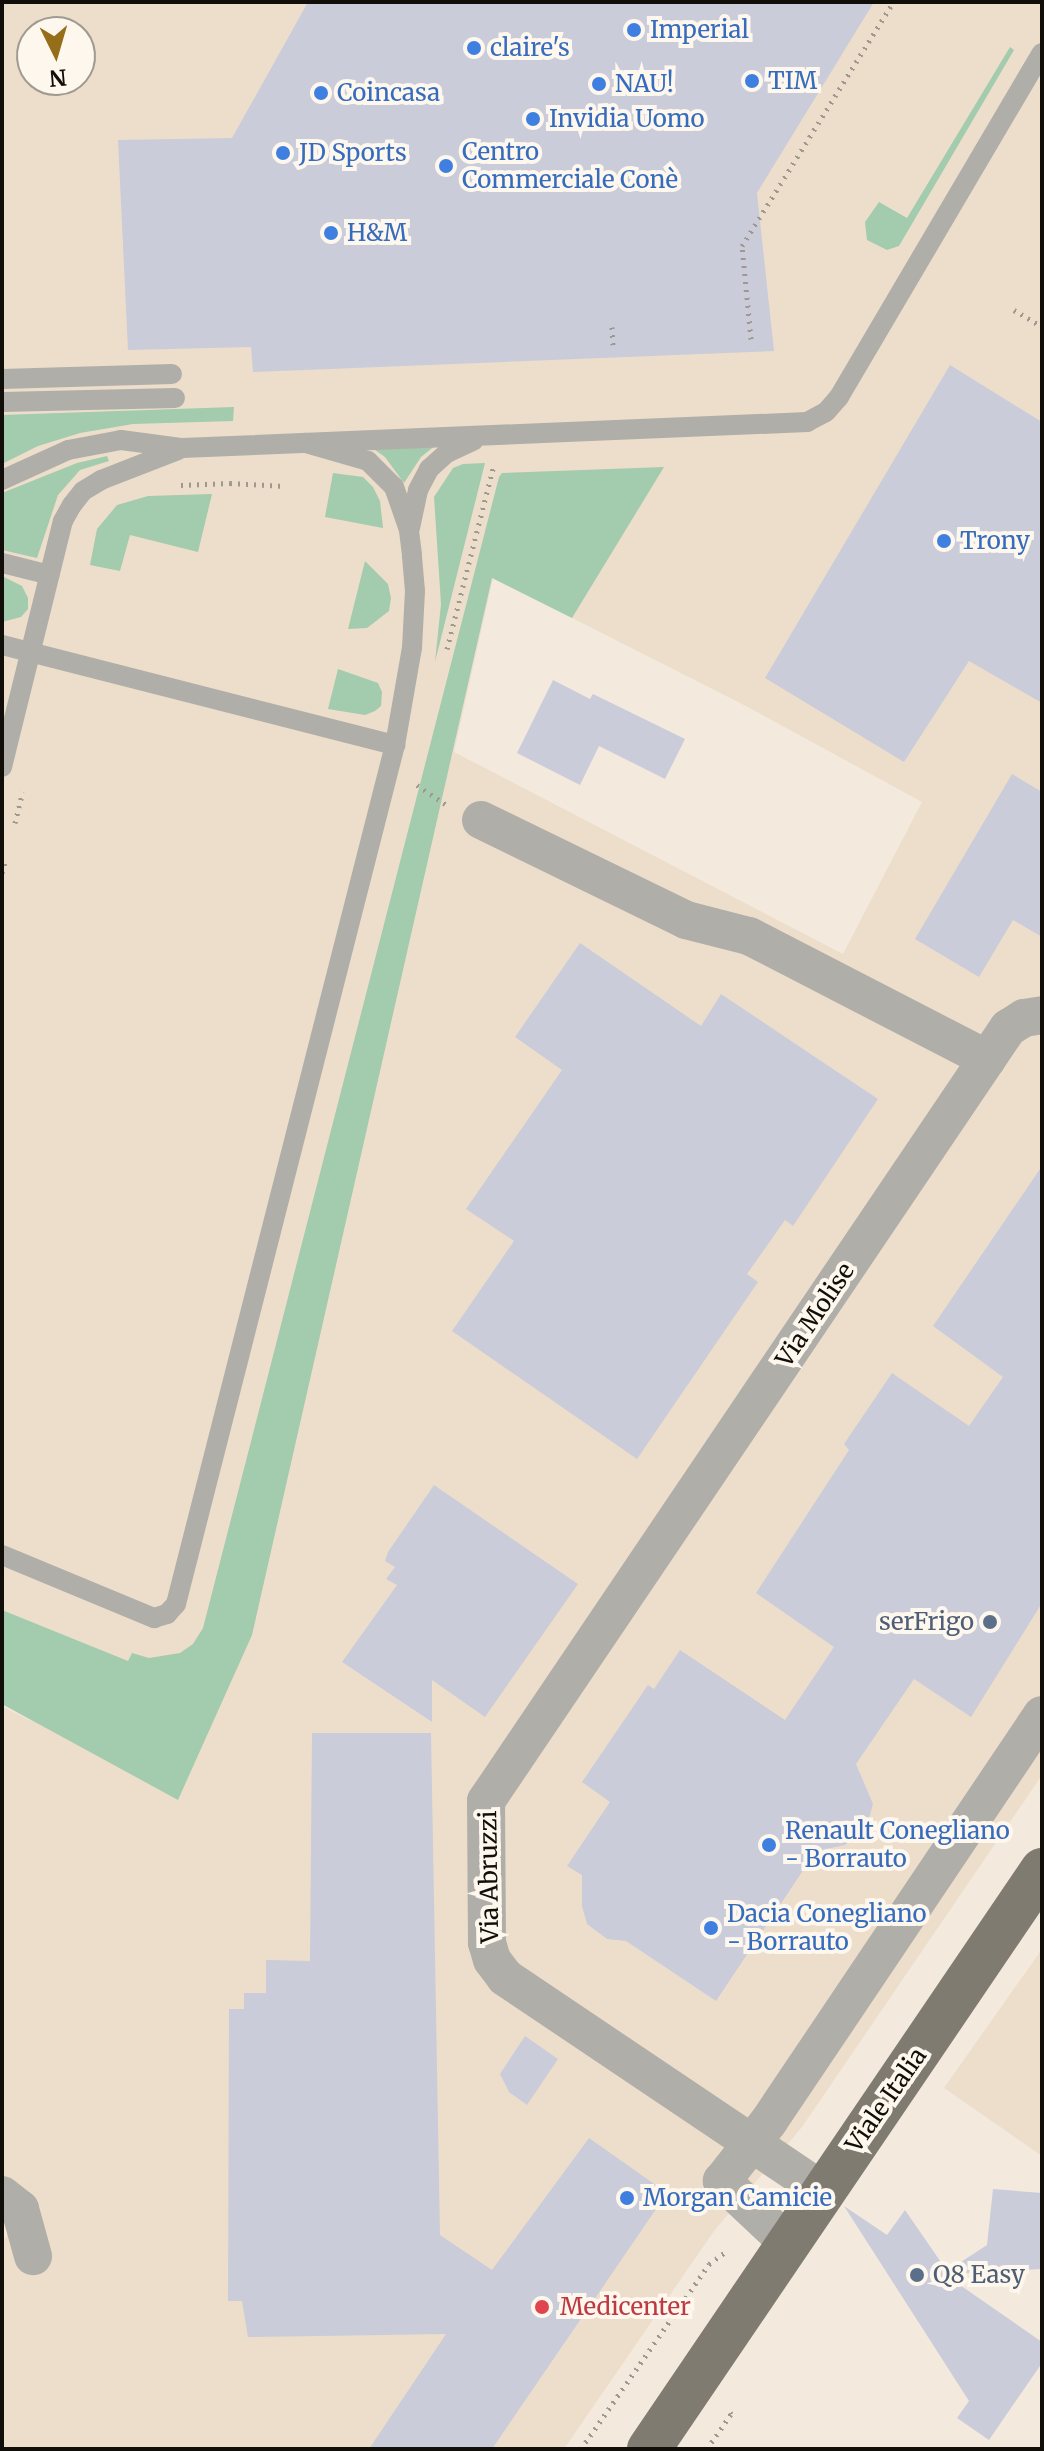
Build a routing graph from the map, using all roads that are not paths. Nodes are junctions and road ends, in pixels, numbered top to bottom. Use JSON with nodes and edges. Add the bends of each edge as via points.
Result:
{"nodes":[{"id":1,"x":1042,"y":53,"type":"edge"},
{"id":2,"x":172,"y":374,"type":"dead end"},
{"id":3,"x":2,"y":379,"type":"edge"},
{"id":4,"x":175,"y":398,"type":"dead end"},
{"id":5,"x":2,"y":402,"type":"edge"},
{"id":6,"x":484,"y":436,"type":"junction"},
{"id":7,"x":306,"y":443,"type":"junction"},
{"id":8,"x":182,"y":448,"type":"junction"},
{"id":9,"x":2,"y":480,"type":"edge"},
{"id":10,"x":409,"y":530,"type":"junction"},
{"id":11,"x":2,"y":563,"type":"edge"},
{"id":12,"x":50,"y":575,"type":"junction"},
{"id":13,"x":2,"y":645,"type":"edge"},
{"id":14,"x":30,"y":652,"type":"junction"},
{"id":15,"x":395,"y":745,"type":"junction"},
{"id":16,"x":2,"y":767,"type":"edge"},
{"id":17,"x":481,"y":820,"type":"dead end"},
{"id":18,"x":1042,"y":1015,"type":"edge"},
{"id":19,"x":987,"y":1059,"type":"junction"},
{"id":20,"x":2,"y":1555,"type":"edge"},
{"id":21,"x":643,"y":1572,"type":"joint"},
{"id":22,"x":1042,"y":1715,"type":"edge"},
{"id":23,"x":1042,"y":1870,"type":"edge"},
{"id":24,"x":751,"y":2142,"type":"junction"},
{"id":25,"x":823,"y":2191,"type":"junction"},
{"id":26,"x":2,"y":2195,"type":"edge"},
{"id":27,"x":788,"y":2243,"type":"junction"},
{"id":28,"x":33,"y":2256,"type":"dead end"},
{"id":29,"x":649,"y":2449,"type":"edge"}],
"edges":[{"from":1,"to":6,"type":"lane","via":[[826,412],[807,422],[782,424]]},
{"from":2,"to":3,"type":"lane"},
{"from":4,"to":5,"type":"lane"},
{"from":6,"to":7,"type":"lane"},
{"from":6,"to":10,"type":"lane","via":[[447,453],[429,469]]},
{"from":7,"to":8,"type":"lane"},
{"from":7,"to":10,"type":"lane","via":[[348,452],[382,472],[394,487]]},
{"from":8,"to":9,"type":"lane","via":[[121,440],[45,459]]},
{"from":8,"to":12,"type":"lane","via":[[83,491],[63,521]]},
{"from":10,"to":15,"type":"lane","via":[[415,591],[412,648]]},
{"from":11,"to":12,"type":"lane"},
{"from":12,"to":14,"type":"lane"},
{"from":13,"to":14,"type":"lane"},
{"from":14,"to":15,"type":"lane"},
{"from":14,"to":16,"type":"lane"},
{"from":15,"to":20,"type":"lane","via":[[176,1604],[154,1618]]},
{"from":17,"to":19,"type":"street","via":[[686,920],[749,936]]},
{"from":18,"to":19,"type":"street","name":"Via Molise","via":[[1008,1028]]},
{"from":19,"to":21,"type":"street","name":"Via Molise"},
{"from":21,"to":24,"type":"street","name":"Via Abruzzi","via":[[486,1801],[487,1943],[505,1977]]},
{"from":22,"to":24,"type":"street"},
{"from":23,"to":25,"type":"main road","name":"Viale Italia"},
{"from":24,"to":25,"type":"street","name":"Via Abruzzi"},
{"from":24,"to":27,"type":"street","via":[[722,2181]]},
{"from":25,"to":27,"type":"main road","name":"Viale Italia"},
{"from":26,"to":28,"type":"street","via":[[20,2209]]},
{"from":27,"to":29,"type":"main road","name":"Viale Italia"}]}
